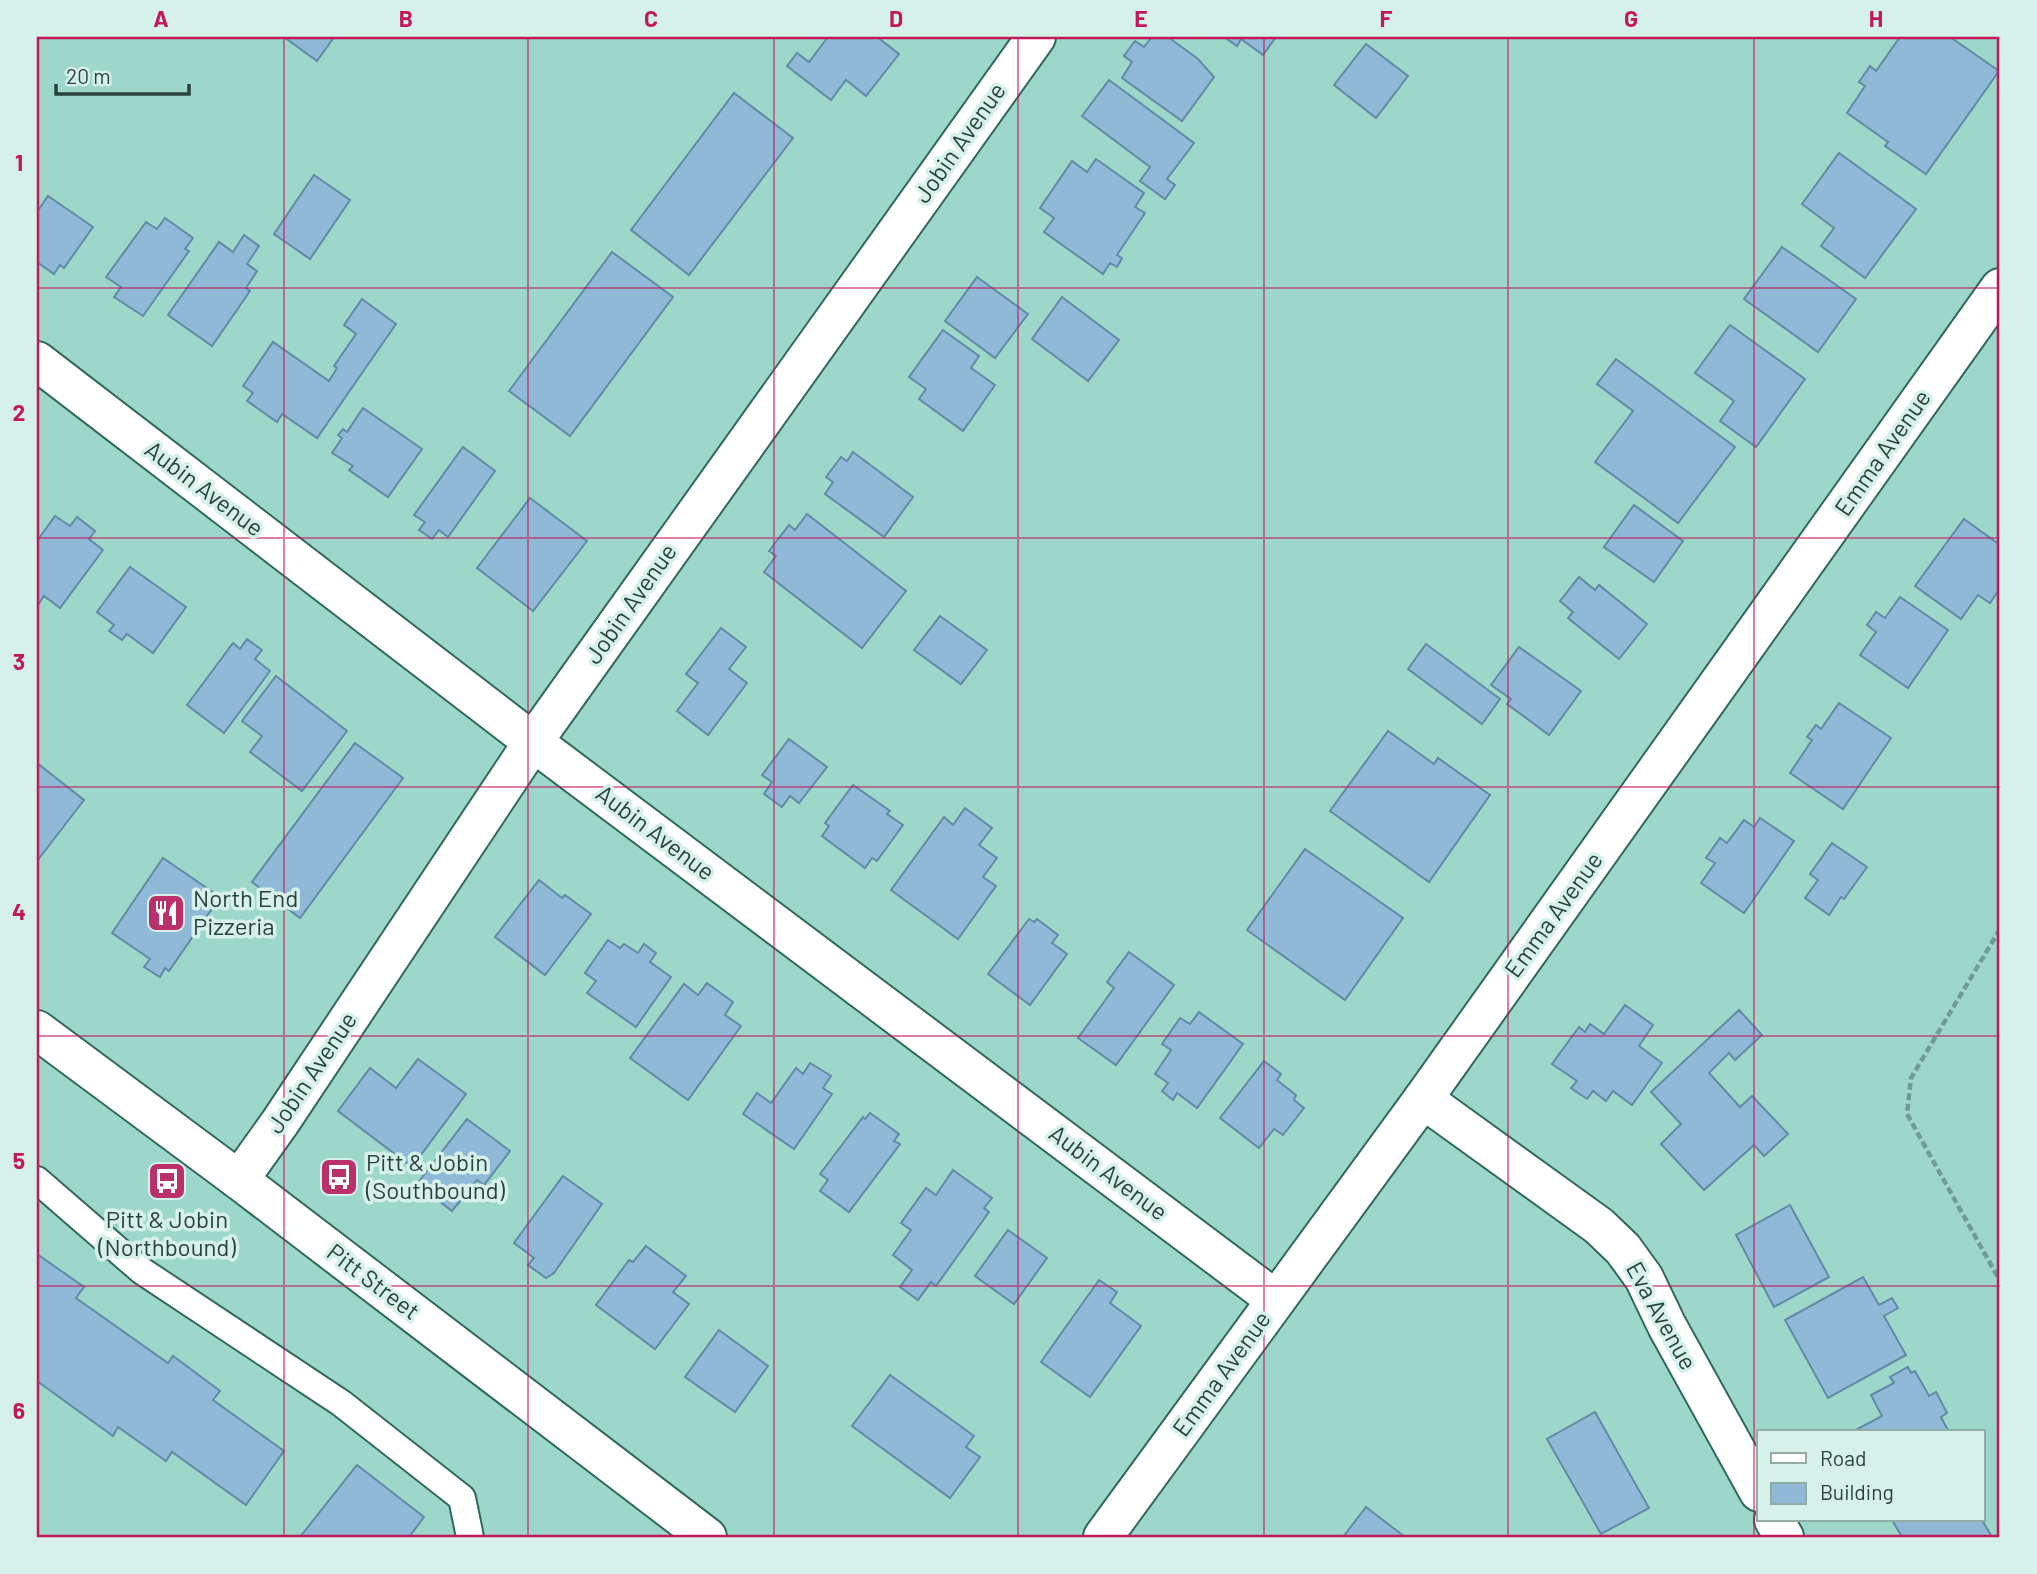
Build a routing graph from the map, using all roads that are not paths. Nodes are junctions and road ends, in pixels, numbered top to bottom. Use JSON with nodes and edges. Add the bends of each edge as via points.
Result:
{"nodes":[{"id":1,"x":1036,"y":37,"type":"edge"},
{"id":2,"x":2000,"y":288,"type":"edge"},
{"id":3,"x":37,"y":361,"type":"edge"},
{"id":4,"x":533,"y":742,"type":"junction"},
{"id":5,"x":37,"y":1030,"type":"edge"},
{"id":6,"x":1423,"y":1099,"type":"junction"},
{"id":7,"x":37,"y":1180,"type":"edge"},
{"id":8,"x":239,"y":1180,"type":"junction"},
{"id":9,"x":1276,"y":1300,"type":"junction"},
{"id":10,"x":1757,"y":1488,"type":"edge"},
{"id":11,"x":470,"y":1537,"type":"edge"},
{"id":12,"x":707,"y":1537,"type":"edge"},
{"id":13,"x":1103,"y":1537,"type":"edge"}],
"edges":[{"from":1,"to":4,"type":"street","name":"Jobin Avenue"},
{"from":2,"to":6,"type":"street","name":"Emma Avenue"},
{"from":3,"to":4,"type":"street","name":"Aubin Avenue"},
{"from":4,"to":8,"type":"street","name":"Jobin Avenue"},
{"from":4,"to":9,"type":"street","name":"Aubin Avenue"},
{"from":5,"to":8,"type":"street","name":"Pitt Street"},
{"from":6,"to":9,"type":"street","name":"Emma Avenue"},
{"from":6,"to":10,"type":"street","name":"Eva Avenue","via":[[1599,1226],[1623,1249],[1644,1278]]},
{"from":7,"to":11,"type":"lane","via":[[142,1271],[341,1403],[462,1498]]},
{"from":8,"to":12,"type":"street","name":"Pitt Street"},
{"from":9,"to":13,"type":"street","name":"Emma Avenue"}]}
